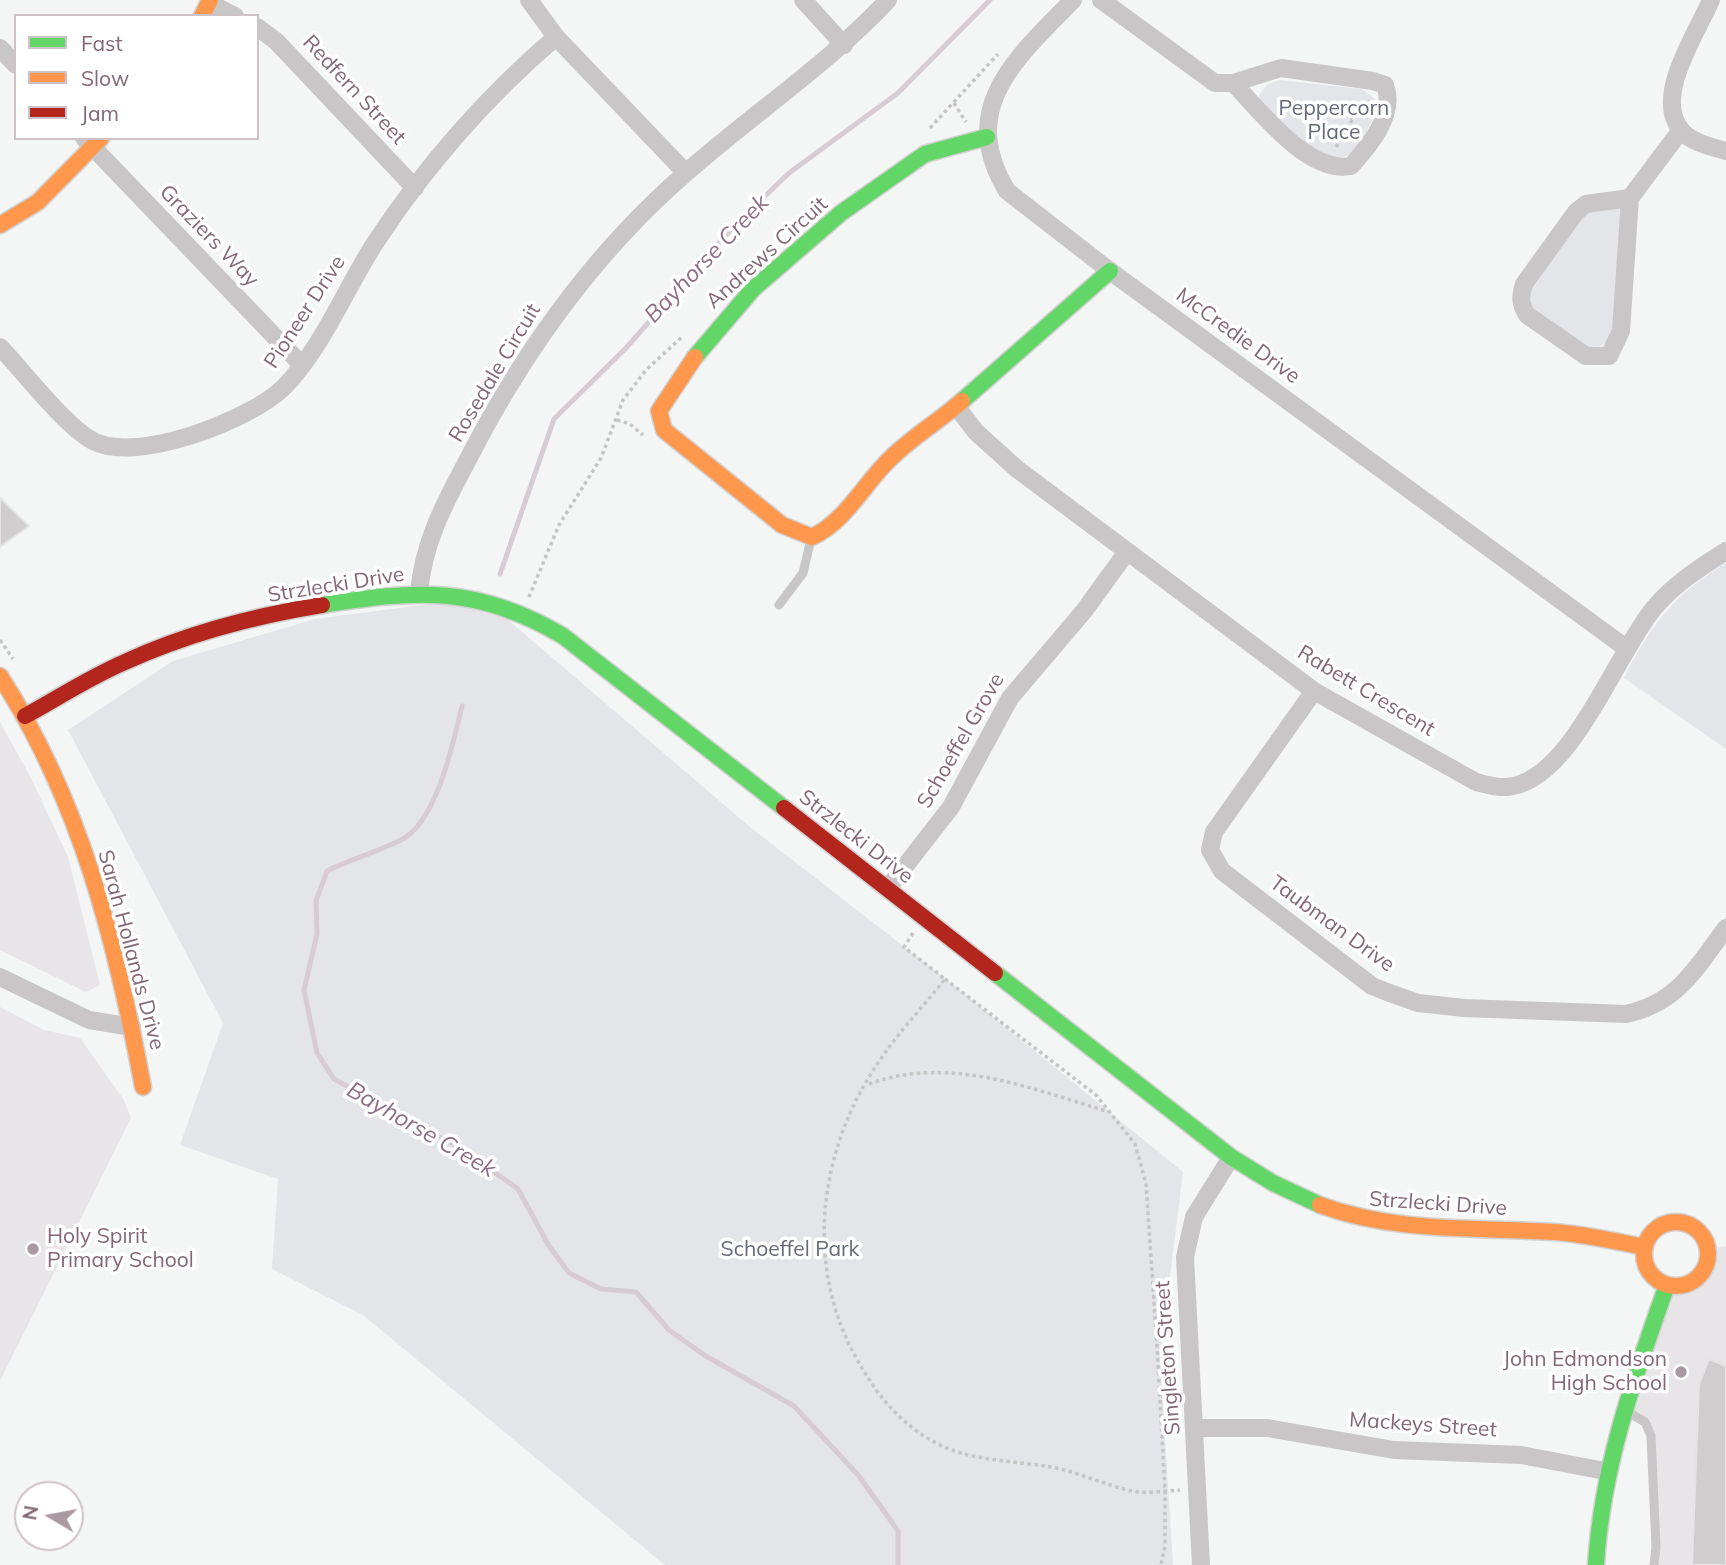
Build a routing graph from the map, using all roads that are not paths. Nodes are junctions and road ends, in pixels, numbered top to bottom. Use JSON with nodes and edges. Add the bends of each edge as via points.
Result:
{"nodes":[{"id":1,"x":529,"y":0,"type":"edge"},
{"id":2,"x":803,"y":0,"type":"edge"},
{"id":3,"x":888,"y":0,"type":"edge"},
{"id":4,"x":1073,"y":0,"type":"edge"},
{"id":5,"x":1101,"y":0,"type":"edge"},
{"id":6,"x":1711,"y":0,"type":"edge"},
{"id":7,"x":207,"y":6,"type":"edge"},
{"id":8,"x":229,"y":14,"type":"edge"},
{"id":9,"x":259,"y":28,"type":"edge"},
{"id":10,"x":556,"y":37,"type":"junction"},
{"id":11,"x":844,"y":45,"type":"junction"},
{"id":12,"x":0,"y":48,"type":"edge"},
{"id":13,"x":14,"y":63,"type":"edge"},
{"id":14,"x":1233,"y":83,"type":"junction"},
{"id":15,"x":1681,"y":130,"type":"junction"},
{"id":16,"x":987,"y":137,"type":"junction"},
{"id":17,"x":92,"y":141,"type":"edge"},
{"id":18,"x":1726,"y":150,"type":"edge"},
{"id":19,"x":686,"y":173,"type":"junction"},
{"id":20,"x":415,"y":188,"type":"junction"},
{"id":21,"x":1629,"y":198,"type":"junction"},
{"id":22,"x":0,"y":225,"type":"edge"},
{"id":23,"x":1110,"y":271,"type":"junction"},
{"id":24,"x":0,"y":346,"type":"edge"},
{"id":25,"x":302,"y":365,"type":"junction"},
{"id":26,"x":956,"y":406,"type":"junction"},
{"id":27,"x":812,"y":537,"type":"junction"},
{"id":28,"x":1726,"y":551,"type":"edge"},
{"id":29,"x":1126,"y":553,"type":"junction"},
{"id":30,"x":419,"y":593,"type":"junction"},
{"id":31,"x":779,"y":605,"type":"dead end"},
{"id":32,"x":1626,"y":648,"type":"junction"},
{"id":33,"x":0,"y":676,"type":"edge"},
{"id":34,"x":1314,"y":691,"type":"junction"},
{"id":35,"x":25,"y":716,"type":"junction"},
{"id":36,"x":888,"y":888,"type":"junction"},
{"id":37,"x":1726,"y":928,"type":"edge"},
{"id":38,"x":0,"y":977,"type":"edge"},
{"id":39,"x":132,"y":1027,"type":"junction"},
{"id":40,"x":144,"y":1087,"type":"dead end"},
{"id":41,"x":1230,"y":1159,"type":"junction"},
{"id":42,"x":1726,"y":1246,"type":"edge"},
{"id":43,"x":1644,"y":1247,"type":"junction"},
{"id":44,"x":1707,"y":1249,"type":"junction"},
{"id":45,"x":1667,"y":1285,"type":"junction"},
{"id":46,"x":1621,"y":1409,"type":"junction"},
{"id":47,"x":1195,"y":1428,"type":"junction"},
{"id":48,"x":1605,"y":1471,"type":"junction"},
{"id":49,"x":1202,"y":1565,"type":"edge"},
{"id":50,"x":1596,"y":1565,"type":"edge"},
{"id":51,"x":1654,"y":1565,"type":"edge"}],
"edges":[{"from":1,"to":10,"type":"street"},
{"from":2,"to":11,"type":"street"},
{"from":3,"to":11,"type":"street","name":"Rosedale Circuit"},
{"from":4,"to":16,"type":"street","name":"McCredie Drive","via":[[998,84]]},
{"from":5,"to":14,"type":"street","via":[[1202,75],[1216,83]]},
{"from":6,"to":15,"type":"street","via":[[1675,78],[1671,97]]},
{"from":7,"to":8,"type":"street"},
{"from":9,"to":20,"type":"street","name":"Redfern Street"},
{"from":10,"to":19,"type":"street"},
{"from":10,"to":20,"type":"street","name":"Pioneer Drive","via":[[486,103]]},
{"from":11,"to":19,"type":"street","name":"Rosedale Circuit"},
{"from":12,"to":13,"type":"street"},
{"from":14,"to":14,"type":"street","via":[[1274,127],[1317,159],[1336,167],[1351,166],[1388,112],[1385,85],[1373,80],[1281,68]]},
{"from":15,"to":18,"type":"street","via":[[1694,140]]},
{"from":15,"to":21,"type":"street"},
{"from":16,"to":23,"type":"street","name":"McCredie Drive","via":[[1007,191]]},
{"from":16,"to":27,"type":"street","name":"Andrews Circuit","via":[[925,154],[773,270],[680,373],[659,411],[664,430],[782,525]]},
{"from":17,"to":22,"type":"street","via":[[38,202]]},
{"from":17,"to":25,"type":"street","name":"Graziers Way"},
{"from":19,"to":30,"type":"street","name":"Rosedale Circuit","via":[[607,251],[529,352],[437,519],[426,544]]},
{"from":20,"to":25,"type":"street","name":"Pioneer Drive","via":[[375,244]]},
{"from":21,"to":21,"type":"street","via":[[1621,331],[1609,356],[1586,356],[1527,315],[1521,294],[1576,212],[1586,204]]},
{"from":23,"to":26,"type":"street"},
{"from":23,"to":32,"type":"street","name":"McCredie Drive"},
{"from":24,"to":25,"type":"street","name":"Pioneer Drive","via":[[79,431],[106,446],[126,449],[239,418],[271,399]]},
{"from":26,"to":27,"type":"street","via":[[887,463],[831,528]]},
{"from":26,"to":29,"type":"street","name":"Rabett Crescent","via":[[998,453]]},
{"from":27,"to":31,"type":"lane","via":[[803,573]]},
{"from":28,"to":32,"type":"street","name":"Rabett Crescent","via":[[1692,573],[1655,607]]},
{"from":29,"to":34,"type":"street","name":"Rabett Crescent"},
{"from":29,"to":36,"type":"street","name":"Schoeffel Grove","via":[[1010,698],[951,807]]},
{"from":30,"to":35,"type":"street","name":"Strzlecki Drive","via":[[239,622],[181,639],[124,662]]},
{"from":30,"to":36,"type":"street","name":"Strzlecki Drive","via":[[480,600],[544,624]]},
{"from":32,"to":34,"type":"street","name":"Rabett Crescent","via":[[1608,686],[1569,743],[1541,772],[1516,786],[1499,788],[1476,782]]},
{"from":33,"to":35,"type":"street","name":"Sarah Hollands Drive"},
{"from":34,"to":37,"type":"street","name":"Taubman Drive","via":[[1214,832],[1210,850],[1222,871],[1372,986],[1418,1003],[1626,1014],[1649,1009],[1684,984]]},
{"from":35,"to":39,"type":"street","name":"Sarah Hollands Drive","via":[[51,764],[96,884]]},
{"from":36,"to":41,"type":"street","name":"Strzlecki Drive"},
{"from":38,"to":39,"type":"street","via":[[89,1020]]},
{"from":39,"to":40,"type":"street","name":"Sarah Hollands Drive"},
{"from":41,"to":43,"type":"street","name":"Strzlecki Drive","via":[[1317,1206],[1366,1222],[1423,1229],[1556,1232]]},
{"from":41,"to":47,"type":"street","name":"Singleton Street","via":[[1194,1217],[1185,1257]]},
{"from":42,"to":44,"type":"street"},
{"from":43,"to":44,"type":"street","via":[[1657,1227],[1672,1222],[1695,1228]]},
{"from":43,"to":45,"type":"street","via":[[1648,1271]]},
{"from":44,"to":45,"type":"street","via":[[1706,1265],[1698,1277],[1686,1284]]},
{"from":45,"to":46,"type":"street"},
{"from":46,"to":48,"type":"street"},
{"from":46,"to":51,"type":"lane","via":[[1646,1422],[1651,1436]]},
{"from":47,"to":48,"type":"street","name":"Mackeys Street","via":[[1266,1428],[1394,1450],[1521,1455]]},
{"from":47,"to":49,"type":"street","name":"Singleton Street"},
{"from":48,"to":50,"type":"street"}]}
